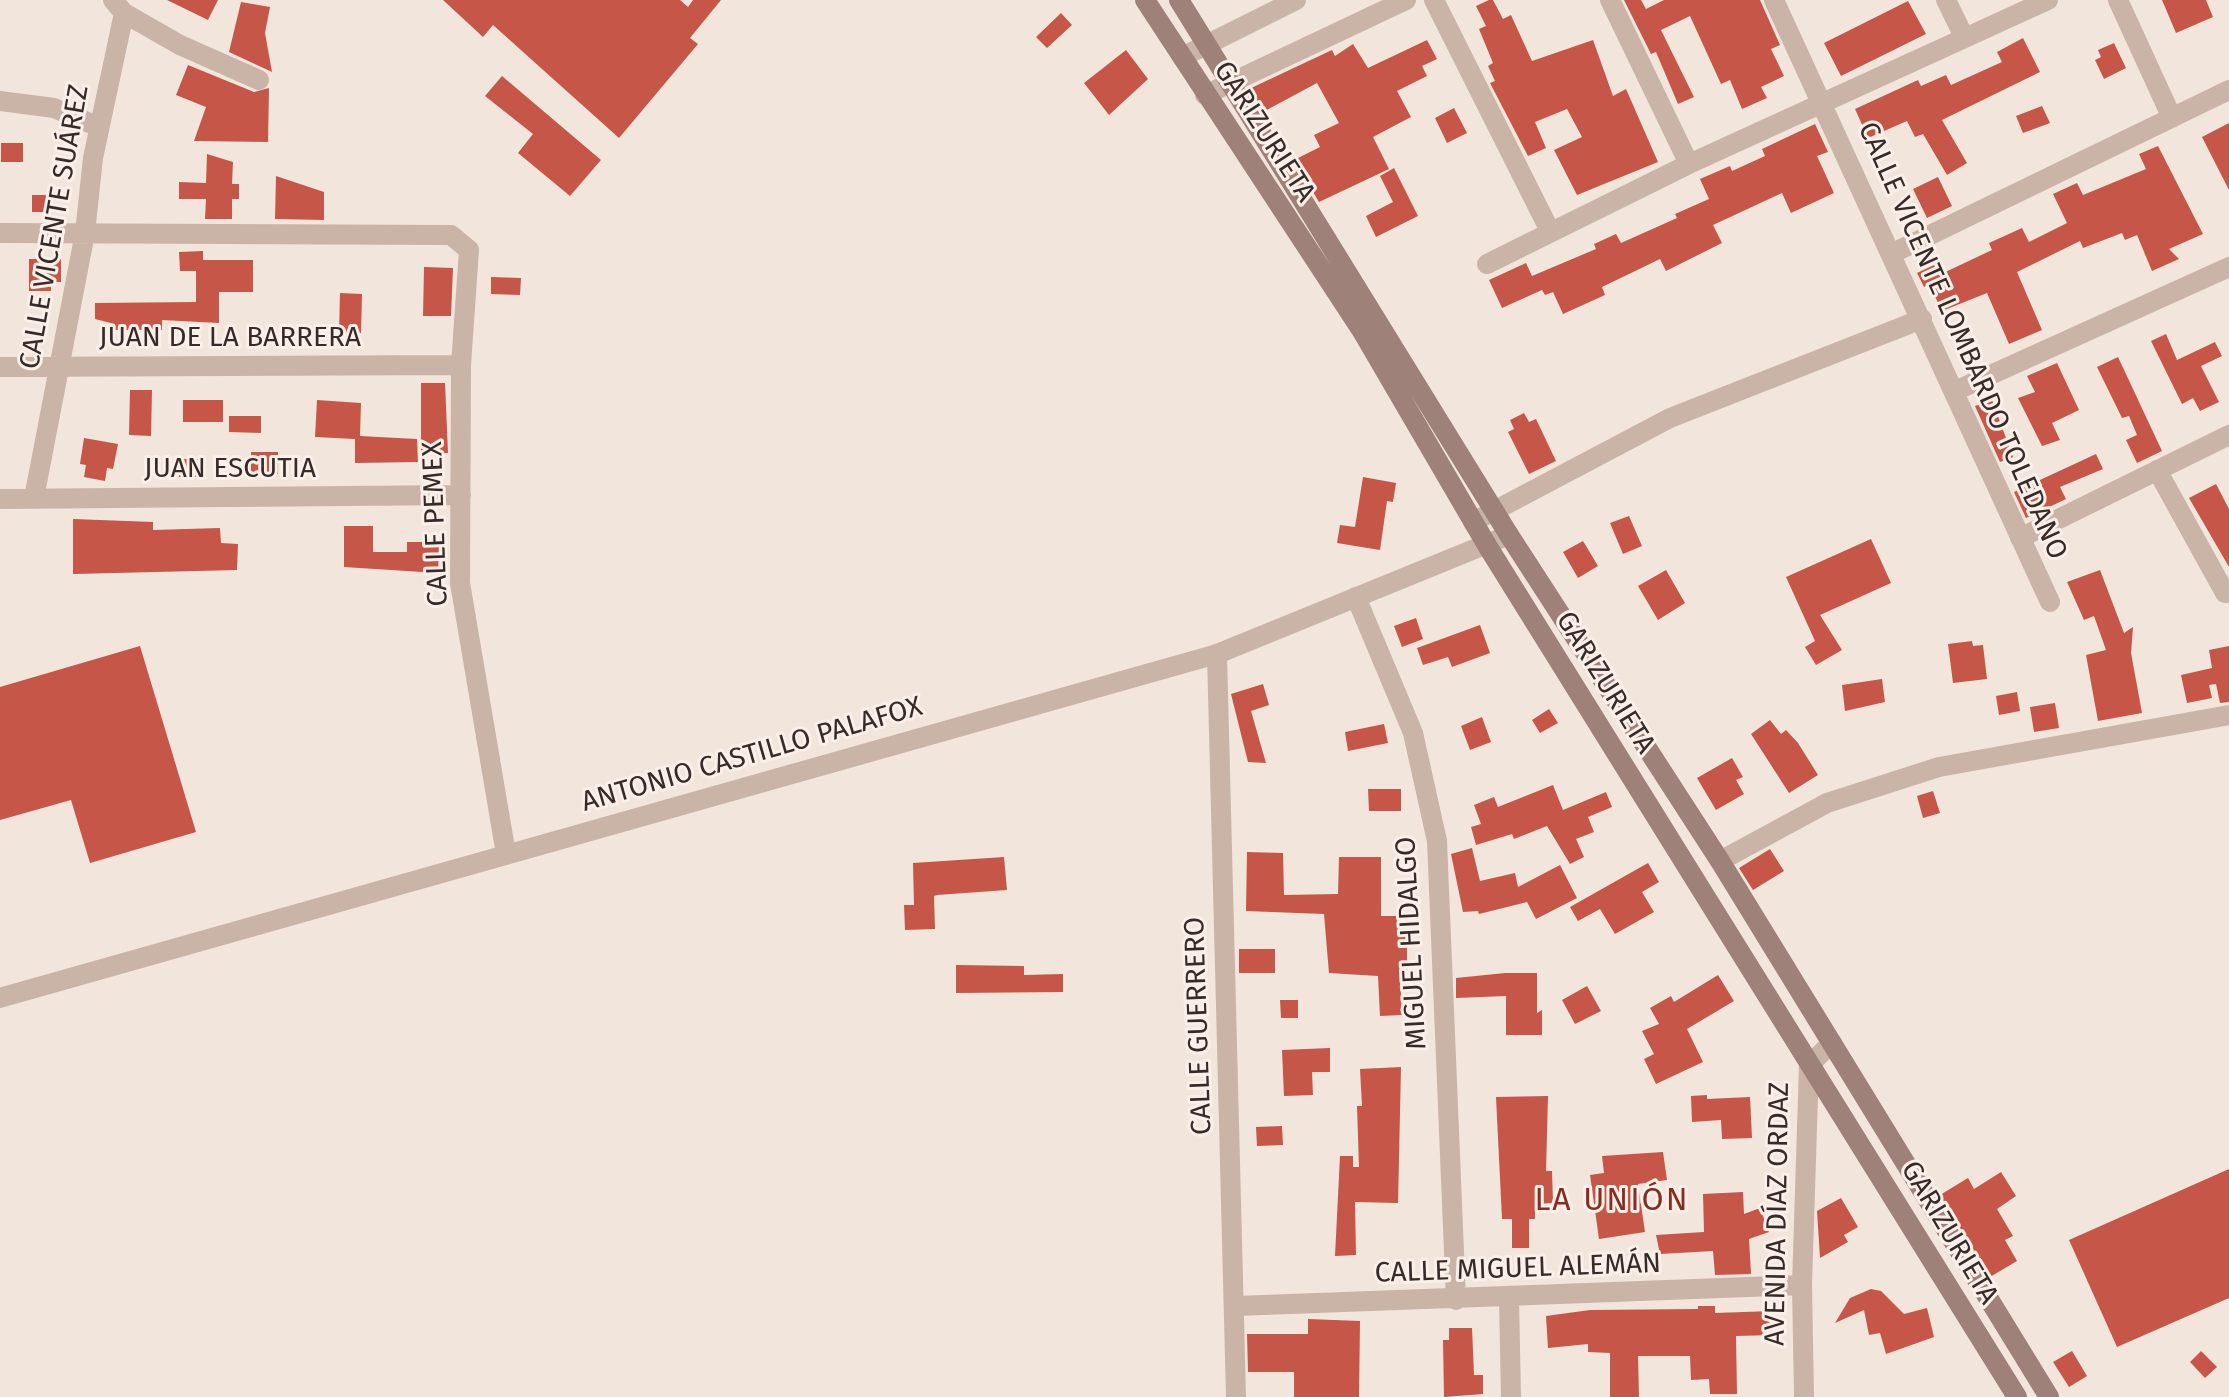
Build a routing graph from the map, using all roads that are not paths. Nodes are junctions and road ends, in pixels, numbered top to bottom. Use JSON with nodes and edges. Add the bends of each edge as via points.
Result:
{"nodes":[{"id":1,"x":1145,"y":0,"type":"edge"},
{"id":2,"x":1179,"y":0,"type":"edge"},
{"id":3,"x":1296,"y":0,"type":"edge"},
{"id":4,"x":1406,"y":0,"type":"edge"},
{"id":5,"x":1434,"y":0,"type":"edge"},
{"id":6,"x":1610,"y":0,"type":"edge"},
{"id":7,"x":1774,"y":0,"type":"edge"},
{"id":8,"x":1946,"y":0,"type":"edge"},
{"id":9,"x":2048,"y":0,"type":"edge"},
{"id":10,"x":2118,"y":0,"type":"edge"},
{"id":11,"x":118,"y":7,"type":"edge"},
{"id":12,"x":1964,"y":37,"type":"junction"},
{"id":13,"x":1206,"y":46,"type":"junction"},
{"id":14,"x":1182,"y":57,"type":"junction"},
{"id":15,"x":259,"y":80,"type":"dead end"},
{"id":16,"x":1230,"y":83,"type":"junction"},
{"id":17,"x":2229,"y":90,"type":"edge"},
{"id":18,"x":1205,"y":95,"type":"junction"},
{"id":19,"x":0,"y":101,"type":"edge"},
{"id":20,"x":1823,"y":103,"type":"junction"},
{"id":21,"x":2172,"y":118,"type":"junction"},
{"id":22,"x":99,"y":127,"type":"junction"},
{"id":23,"x":1689,"y":164,"type":"junction"},
{"id":24,"x":1550,"y":231,"type":"junction"},
{"id":25,"x":0,"y":233,"type":"edge"},
{"id":26,"x":85,"y":233,"type":"junction"},
{"id":27,"x":1893,"y":253,"type":"junction"},
{"id":28,"x":1487,"y":264,"type":"dead end"},
{"id":29,"x":2229,"y":267,"type":"edge"},
{"id":30,"x":1922,"y":319,"type":"junction"},
{"id":31,"x":461,"y":365,"type":"junction"},
{"id":32,"x":0,"y":367,"type":"edge"},
{"id":33,"x":58,"y":367,"type":"junction"},
{"id":34,"x":1955,"y":391,"type":"junction"},
{"id":35,"x":2229,"y":435,"type":"edge"},
{"id":36,"x":2157,"y":470,"type":"junction"},
{"id":37,"x":461,"y":495,"type":"junction"},
{"id":38,"x":34,"y":498,"type":"junction"},
{"id":39,"x":0,"y":499,"type":"edge"},
{"id":40,"x":1495,"y":509,"type":"junction"},
{"id":41,"x":1473,"y":522,"type":"junction"},
{"id":42,"x":1509,"y":535,"type":"junction"},
{"id":43,"x":2020,"y":538,"type":"junction"},
{"id":44,"x":1488,"y":547,"type":"junction"},
{"id":45,"x":2225,"y":593,"type":"dead end"},
{"id":46,"x":1356,"y":597,"type":"junction"},
{"id":47,"x":2050,"y":602,"type":"dead end"},
{"id":48,"x":1217,"y":654,"type":"junction"},
{"id":49,"x":2229,"y":715,"type":"edge"},
{"id":50,"x":506,"y":854,"type":"junction"},
{"id":51,"x":1720,"y":861,"type":"junction"},
{"id":52,"x":0,"y":998,"type":"edge"},
{"id":53,"x":1832,"y":1043,"type":"junction"},
{"id":54,"x":1809,"y":1065,"type":"junction"},
{"id":55,"x":1938,"y":1216,"type":"junction"},
{"id":56,"x":1913,"y":1227,"type":"junction"},
{"id":57,"x":1802,"y":1285,"type":"junction"},
{"id":58,"x":1509,"y":1299,"type":"junction"},
{"id":59,"x":1456,"y":1300,"type":"junction"},
{"id":60,"x":1236,"y":1306,"type":"junction"},
{"id":61,"x":1998,"y":1315,"type":"junction"},
{"id":62,"x":1973,"y":1326,"type":"junction"},
{"id":63,"x":1236,"y":1397,"type":"edge"},
{"id":64,"x":1511,"y":1397,"type":"edge"},
{"id":65,"x":1804,"y":1397,"type":"edge"},
{"id":66,"x":2017,"y":1397,"type":"edge"},
{"id":67,"x":2049,"y":1397,"type":"edge"}],
"edges":[{"from":1,"to":14,"type":"main road","name":"GARIZURIETA"},
{"from":2,"to":13,"type":"main road","name":"GARIZURIETA"},
{"from":3,"to":13,"type":"street"},
{"from":4,"to":16,"type":"street"},
{"from":5,"to":24,"type":"street"},
{"from":6,"to":23,"type":"street"},
{"from":7,"to":20,"type":"street","name":"CALLE VICENTE LOMBARDO TOLEDANO"},
{"from":8,"to":12,"type":"street"},
{"from":9,"to":12,"type":"street"},
{"from":10,"to":21,"type":"street"},
{"from":11,"to":15,"type":"street","via":[[180,45]]},
{"from":11,"to":22,"type":"street","name":"CALLE VICENTE SUÁREZ"},
{"from":12,"to":20,"type":"street"},
{"from":13,"to":14,"type":"street"},
{"from":13,"to":16,"type":"main road","name":"GARIZURIETA"},
{"from":14,"to":18,"type":"main road","name":"GARIZURIETA"},
{"from":16,"to":18,"type":"street"},
{"from":16,"to":40,"type":"main road","name":"GARIZURIETA"},
{"from":17,"to":21,"type":"street"},
{"from":18,"to":41,"type":"main road","name":"GARIZURIETA","via":[[1362,331]]},
{"from":19,"to":22,"type":"street","via":[[54,108]]},
{"from":20,"to":23,"type":"street"},
{"from":20,"to":27,"type":"street","name":"CALLE VICENTE LOMBARDO TOLEDANO"},
{"from":21,"to":27,"type":"street"},
{"from":22,"to":26,"type":"street","name":"CALLE VICENTE SUÁREZ"},
{"from":23,"to":24,"type":"street"},
{"from":24,"to":28,"type":"street"},
{"from":25,"to":26,"type":"street"},
{"from":26,"to":31,"type":"street","name":"CALLE PEMEX","via":[[451,235],[469,250]]},
{"from":26,"to":33,"type":"street","name":"CALLE VICENTE SUÁREZ"},
{"from":27,"to":30,"type":"street","name":"CALLE VICENTE LOMBARDO TOLEDANO"},
{"from":29,"to":34,"type":"street"},
{"from":30,"to":34,"type":"street","name":"CALLE VICENTE LOMBARDO TOLEDANO"},
{"from":30,"to":40,"type":"street","via":[[1670,418]]},
{"from":31,"to":33,"type":"street","name":"JUAN DE LA BARRERA"},
{"from":31,"to":37,"type":"street","name":"CALLE PEMEX"},
{"from":32,"to":33,"type":"street","name":"JUAN DE LA BARRERA"},
{"from":33,"to":38,"type":"street","name":"CALLE VICENTE SUÁREZ"},
{"from":34,"to":43,"type":"street","name":"CALLE VICENTE LOMBARDO TOLEDANO"},
{"from":35,"to":36,"type":"street"},
{"from":36,"to":43,"type":"street"},
{"from":36,"to":45,"type":"street"},
{"from":37,"to":38,"type":"street","name":"JUAN ESCUTIA"},
{"from":37,"to":50,"type":"street","name":"CALLE PEMEX","via":[[460,583]]},
{"from":38,"to":39,"type":"street","name":"JUAN ESCUTIA"},
{"from":40,"to":41,"type":"street"},
{"from":40,"to":42,"type":"main road","name":"GARIZURIETA"},
{"from":41,"to":44,"type":"main road","name":"GARIZURIETA"},
{"from":42,"to":44,"type":"street","name":"ANTONIO CASTILLO PALAFOX"},
{"from":42,"to":51,"type":"main road","name":"GARIZURIETA"},
{"from":43,"to":47,"type":"street","name":"CALLE VICENTE LOMBARDO TOLEDANO"},
{"from":44,"to":46,"type":"street","name":"ANTONIO CASTILLO PALAFOX"},
{"from":44,"to":54,"type":"main road","name":"GARIZURIETA"},
{"from":46,"to":48,"type":"street","name":"ANTONIO CASTILLO PALAFOX"},
{"from":46,"to":59,"type":"street","name":"MIGUEL HIDALGO","via":[[1413,733],[1437,841]]},
{"from":48,"to":50,"type":"street","name":"ANTONIO CASTILLO PALAFOX"},
{"from":48,"to":60,"type":"street","name":"CALLE GUERRERO"},
{"from":49,"to":51,"type":"street","via":[[1939,767],[1827,803]]},
{"from":50,"to":52,"type":"street","name":"ANTONIO CASTILLO PALAFOX"},
{"from":51,"to":53,"type":"main road","name":"GARIZURIETA"},
{"from":53,"to":54,"type":"street","name":"AVENIDA DÍAZ ORDAZ"},
{"from":53,"to":55,"type":"main road","name":"GARIZURIETA"},
{"from":54,"to":56,"type":"main road","name":"GARIZURIETA"},
{"from":54,"to":57,"type":"street","name":"AVENIDA DÍAZ ORDAZ"},
{"from":55,"to":56,"type":"street"},
{"from":55,"to":61,"type":"main road","name":"GARIZURIETA"},
{"from":56,"to":62,"type":"main road","name":"GARIZURIETA"},
{"from":57,"to":58,"type":"street","name":"CALLE MIGUEL ALEMÁN"},
{"from":57,"to":65,"type":"street","name":"AVENIDA DÍAZ ORDAZ"},
{"from":58,"to":59,"type":"street","name":"CALLE MIGUEL ALEMÁN"},
{"from":58,"to":64,"type":"street"},
{"from":59,"to":60,"type":"street","name":"CALLE MIGUEL ALEMÁN"},
{"from":60,"to":63,"type":"street","name":"CALLE GUERRERO"},
{"from":61,"to":62,"type":"street"},
{"from":61,"to":67,"type":"main road","name":"GARIZURIETA"},
{"from":62,"to":66,"type":"main road","name":"GARIZURIETA"}]}
